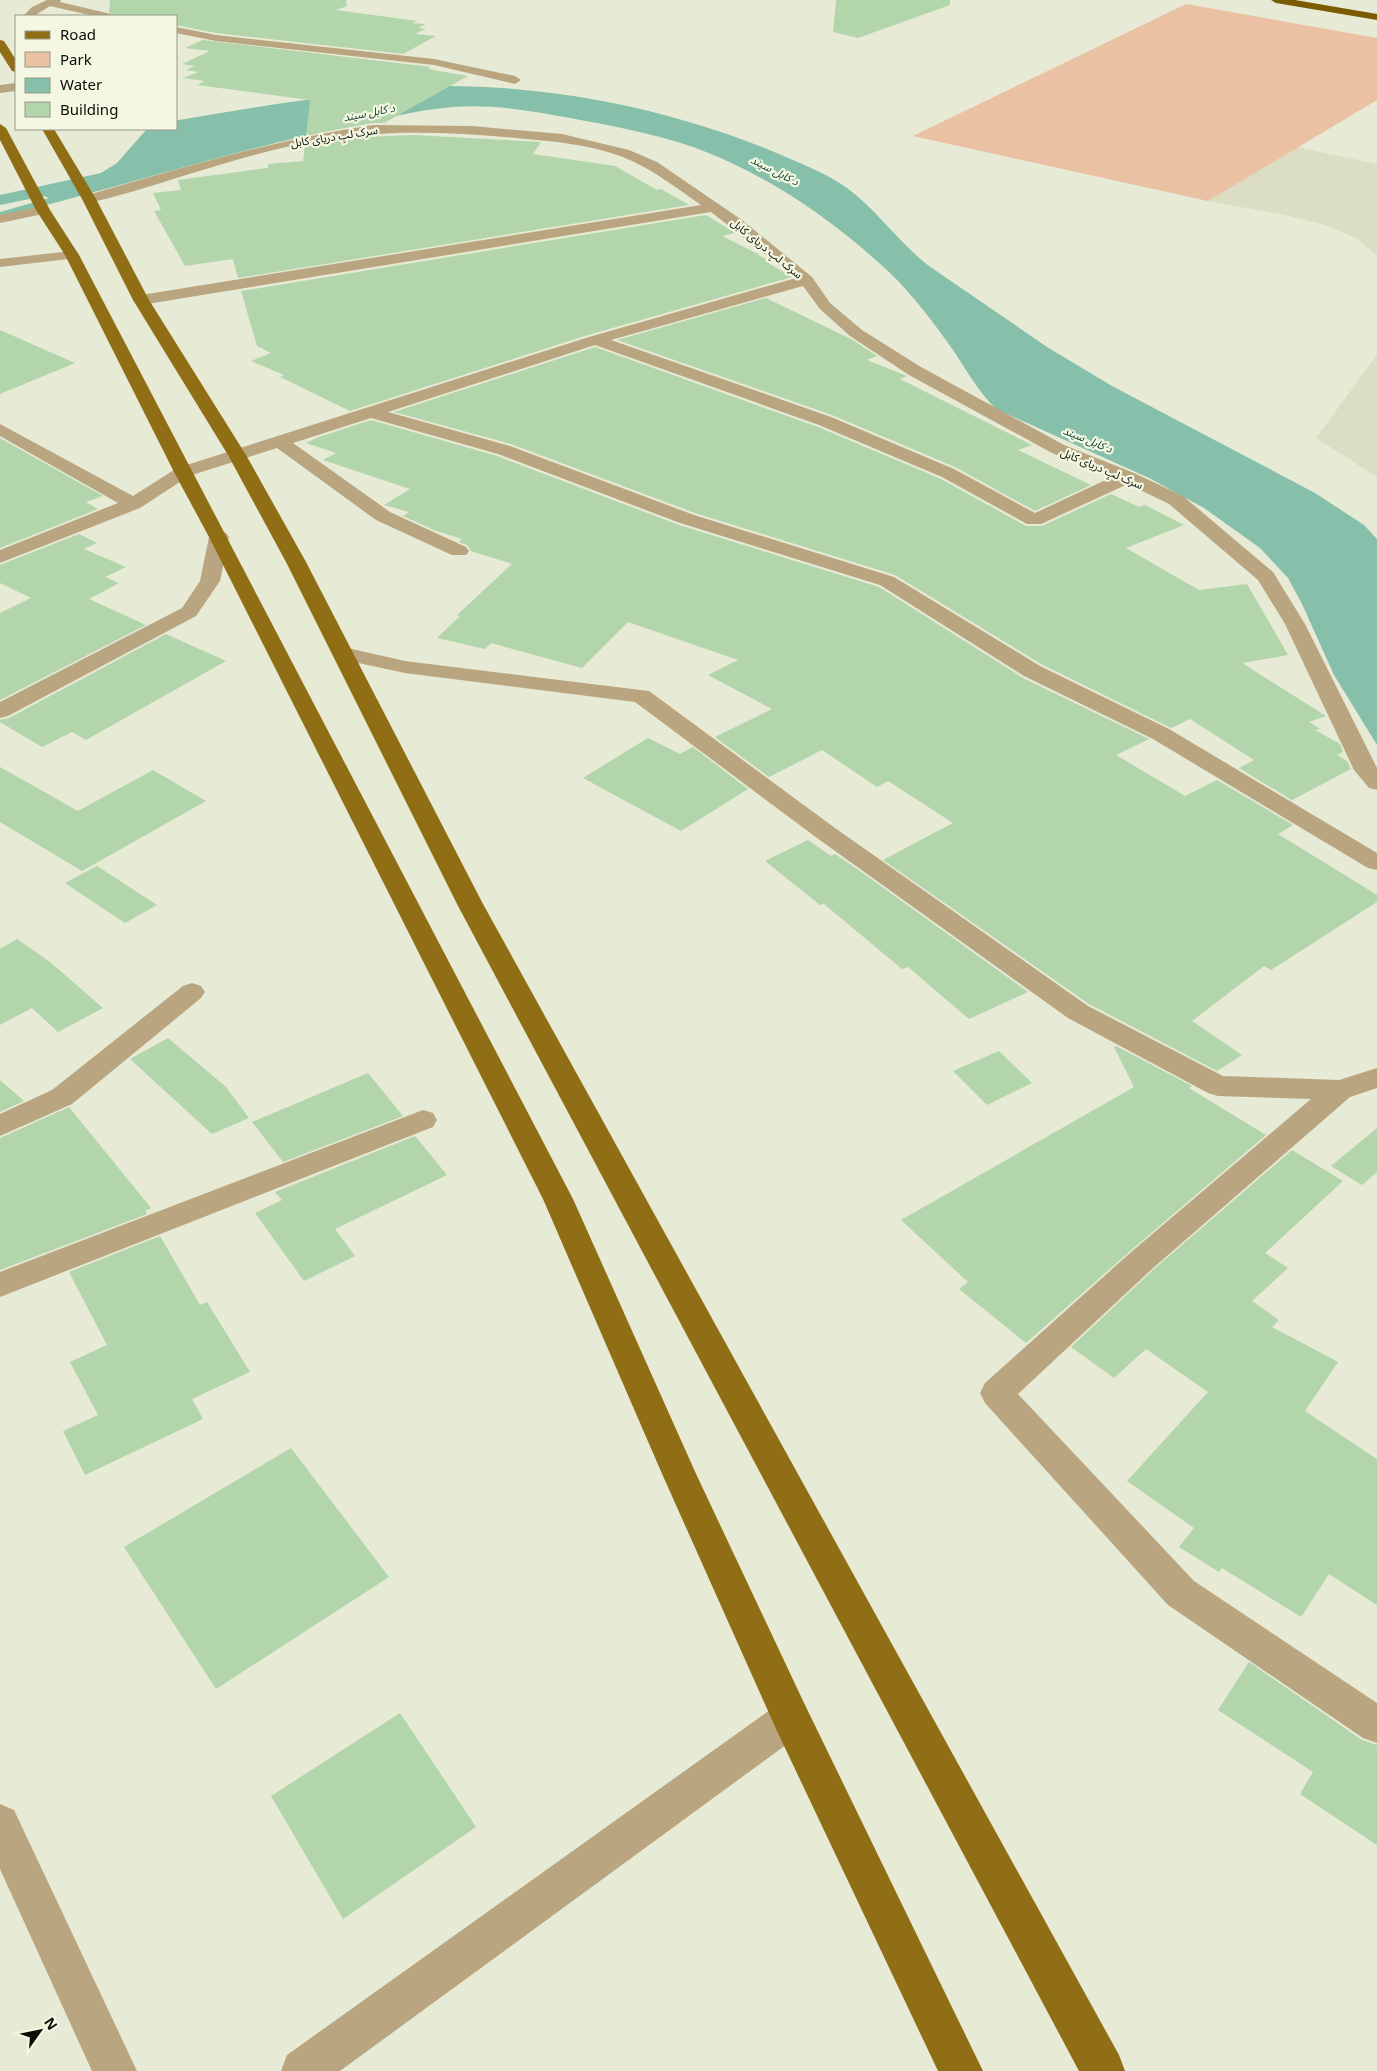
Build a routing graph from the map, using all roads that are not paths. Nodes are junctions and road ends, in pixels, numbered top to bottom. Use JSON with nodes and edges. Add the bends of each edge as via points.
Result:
{"nodes":[{"id":1,"x":1276,"y":0,"type":"edge"},
{"id":2,"x":1318,"y":0,"type":"edge"},
{"id":3,"x":52,"y":2,"type":"edge"},
{"id":4,"x":1377,"y":10,"type":"edge"},
{"id":5,"x":25,"y":14,"type":"edge"},
{"id":6,"x":104,"y":15,"type":"edge"},
{"id":7,"x":1377,"y":17,"type":"edge"},
{"id":8,"x":178,"y":30,"type":"edge"},
{"id":9,"x":0,"y":43,"type":"edge"},
{"id":10,"x":15,"y":67,"type":"edge"},
{"id":11,"x":515,"y":80,"type":"dead end"},
{"id":12,"x":15,"y":87,"type":"edge"},
{"id":13,"x":0,"y":89,"type":"edge"},
{"id":14,"x":0,"y":128,"type":"edge"},
{"id":15,"x":48,"y":130,"type":"edge"},
{"id":16,"x":88,"y":198,"type":"junction"},
{"id":17,"x":714,"y":207,"type":"junction"},
{"id":18,"x":42,"y":209,"type":"junction"},
{"id":19,"x":0,"y":219,"type":"edge"},
{"id":20,"x":72,"y":255,"type":"junction"},
{"id":21,"x":0,"y":262,"type":"edge"},
{"id":22,"x":806,"y":280,"type":"junction"},
{"id":23,"x":141,"y":300,"type":"junction"},
{"id":24,"x":595,"y":340,"type":"junction"},
{"id":25,"x":370,"y":412,"type":"junction"},
{"id":26,"x":0,"y":429,"type":"edge"},
{"id":27,"x":280,"y":442,"type":"junction"},
{"id":28,"x":237,"y":455,"type":"junction"},
{"id":29,"x":183,"y":472,"type":"junction"},
{"id":30,"x":1128,"y":477,"type":"junction"},
{"id":31,"x":133,"y":504,"type":"junction"},
{"id":32,"x":219,"y":537,"type":"junction"},
{"id":33,"x":459,"y":551,"type":"dead end"},
{"id":34,"x":0,"y":557,"type":"edge"},
{"id":35,"x":343,"y":653,"type":"junction"},
{"id":36,"x":0,"y":711,"type":"edge"},
{"id":37,"x":1377,"y":783,"type":"edge"},
{"id":38,"x":1377,"y":863,"type":"edge"},
{"id":39,"x":192,"y":992,"type":"dead end"},
{"id":40,"x":1377,"y":1078,"type":"edge"},
{"id":41,"x":1340,"y":1090,"type":"junction"},
{"id":42,"x":423,"y":1120,"type":"dead end"},
{"id":43,"x":0,"y":1126,"type":"edge"},
{"id":44,"x":0,"y":1285,"type":"edge"},
{"id":45,"x":791,"y":1718,"type":"junction"},
{"id":46,"x":1377,"y":1725,"type":"edge"},
{"id":47,"x":0,"y":1824,"type":"edge"},
{"id":48,"x":115,"y":2071,"type":"edge"},
{"id":49,"x":303,"y":2071,"type":"edge"},
{"id":50,"x":961,"y":2071,"type":"edge"},
{"id":51,"x":1103,"y":2071,"type":"edge"}],
"edges":[{"from":1,"to":7,"type":"highway"},
{"from":2,"to":4,"type":"highway"},
{"from":3,"to":5,"type":"street"},
{"from":3,"to":6,"type":"street"},
{"from":8,"to":11,"type":"street","via":[[216,38],[434,62]]},
{"from":9,"to":10,"type":"main road"},
{"from":12,"to":13,"type":"street"},
{"from":14,"to":18,"type":"main road"},
{"from":15,"to":16,"type":"main road"},
{"from":16,"to":17,"type":"street","name":"سرک لبِ دریای کابل","via":[[311,138],[373,129],[398,129],[538,135],[594,145],[652,165]]},
{"from":16,"to":23,"type":"main road"},
{"from":17,"to":22,"type":"street","name":"سرک لبِ دریای کابل"},
{"from":17,"to":23,"type":"street"},
{"from":18,"to":19,"type":"street"},
{"from":18,"to":20,"type":"main road"},
{"from":20,"to":21,"type":"street"},
{"from":20,"to":29,"type":"main road"},
{"from":22,"to":24,"type":"street"},
{"from":22,"to":30,"type":"street","name":"سرک لبِ دریای کابل","via":[[825,306],[856,333],[915,371],[1058,449]]},
{"from":23,"to":28,"type":"main road"},
{"from":24,"to":25,"type":"street"},
{"from":24,"to":30,"type":"street","via":[[825,421],[948,473],[1034,520]]},
{"from":25,"to":27,"type":"street"},
{"from":25,"to":38,"type":"street","via":[[504,450],[687,519],[887,581],[1032,671],[1161,734]]},
{"from":26,"to":31,"type":"street"},
{"from":27,"to":28,"type":"street"},
{"from":27,"to":33,"type":"street","via":[[383,516]]},
{"from":28,"to":29,"type":"street"},
{"from":28,"to":35,"type":"main road"},
{"from":29,"to":31,"type":"street"},
{"from":29,"to":32,"type":"main road"},
{"from":30,"to":37,"type":"street","name":"سرک لبِ دریای کابل","via":[[1176,500],[1266,576],[1295,624],[1366,770]]},
{"from":31,"to":34,"type":"street"},
{"from":32,"to":36,"type":"street","via":[[210,582],[190,612]]},
{"from":32,"to":45,"type":"main road","via":[[558,1199]]},
{"from":35,"to":41,"type":"street","via":[[405,667],[641,696],[826,833],[1078,1012],[1218,1086]]},
{"from":35,"to":51,"type":"main road","via":[[470,904]]},
{"from":39,"to":43,"type":"street","via":[[62,1097]]},
{"from":40,"to":41,"type":"street"},
{"from":41,"to":46,"type":"street","via":[[1141,1261],[997,1393],[1181,1593]]},
{"from":42,"to":44,"type":"street"},
{"from":45,"to":49,"type":"street"},
{"from":45,"to":50,"type":"main road"},
{"from":47,"to":48,"type":"street"}]}
